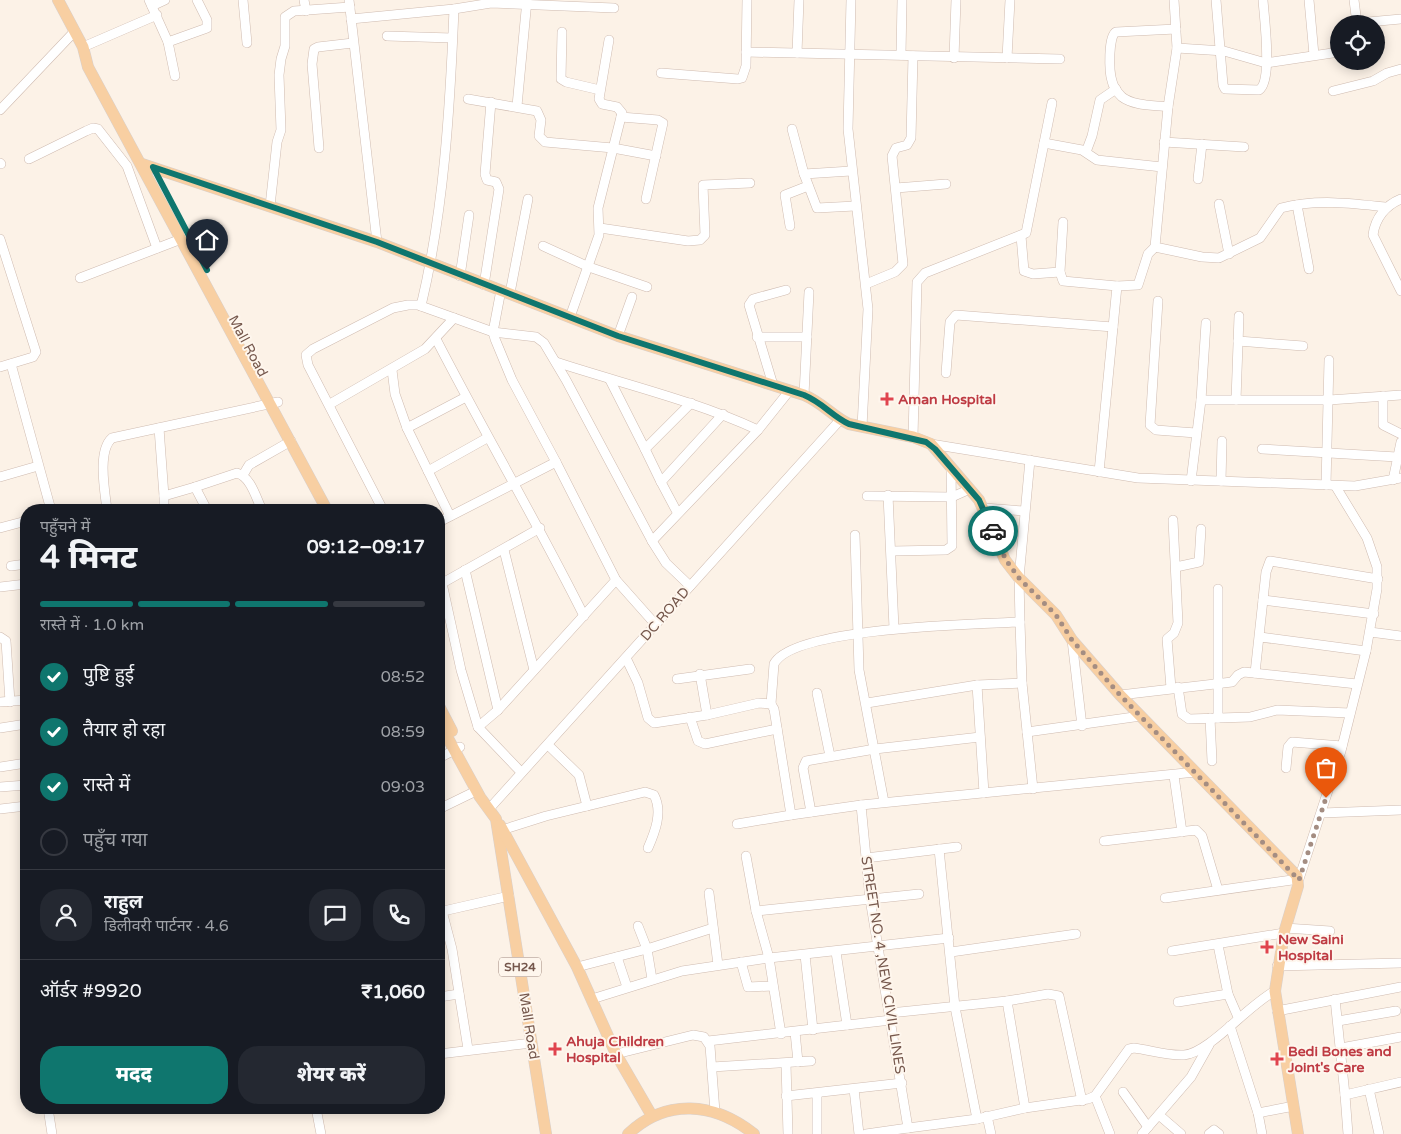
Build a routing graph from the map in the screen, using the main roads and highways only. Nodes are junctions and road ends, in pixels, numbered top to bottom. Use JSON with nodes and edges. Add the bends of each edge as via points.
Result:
{"nodes":[{"id":1,"x":58,"y":0,"type":"edge"},
{"id":2,"x":145,"y":161,"type":"junction"},
{"id":3,"x":275,"y":403,"type":"junction"},
{"id":4,"x":324,"y":504,"type":"edge"},
{"id":5,"x":333,"y":504,"type":"edge"},
{"id":6,"x":445,"y":720,"type":"edge"},
{"id":7,"x":445,"y":731,"type":"edge"},
{"id":8,"x":457,"y":748,"type":"junction"},
{"id":9,"x":487,"y":805,"type":"junction"},
{"id":10,"x":496,"y":819,"type":"junction"},
{"id":11,"x":652,"y":1116,"type":"junction"},
{"id":12,"x":546,"y":1134,"type":"edge"},
{"id":13,"x":628,"y":1134,"type":"edge"},
{"id":14,"x":754,"y":1134,"type":"edge"},
{"id":15,"x":1298,"y":1134,"type":"edge"}],
"edges":[{"from":1,"to":2,"type":"main road","name":"Mall Road","via":[[84,50],[95,62]]},
{"from":2,"to":3,"type":"main road","name":"Mall Road"},
{"from":2,"to":15,"type":"main road","via":[[377,242],[618,336],[804,395],[820,402],[840,420],[931,444],[984,508],[1000,549],[1019,578],[1056,615],[1072,640],[1120,695],[1299,880],[1277,966],[1275,991]]},
{"from":3,"to":4,"type":"main road","name":"Mall Road"},
{"from":3,"to":5,"type":"main road","name":"Mall Road"},
{"from":6,"to":8,"type":"main road","name":"Mall Road","number":"SH24"},
{"from":7,"to":8,"type":"main road","name":"Mall Road","number":"SH24"},
{"from":8,"to":9,"type":"main road","name":"Mall Road","number":"SH24","via":[[476,790]]},
{"from":8,"to":9,"type":"main road","name":"Mall Road","number":"SH24","via":[[484,788]]},
{"from":9,"to":10,"type":"main road","name":"Mall Road","number":"SH24"},
{"from":10,"to":11,"type":"main road","via":[[577,967],[616,1054]]},
{"from":10,"to":12,"type":"main road","name":"Mall Road","number":"SH24"},
{"from":11,"to":13,"type":"main road"},
{"from":11,"to":14,"type":"main road","via":[[678,1109],[700,1108],[716,1112]]}]}
